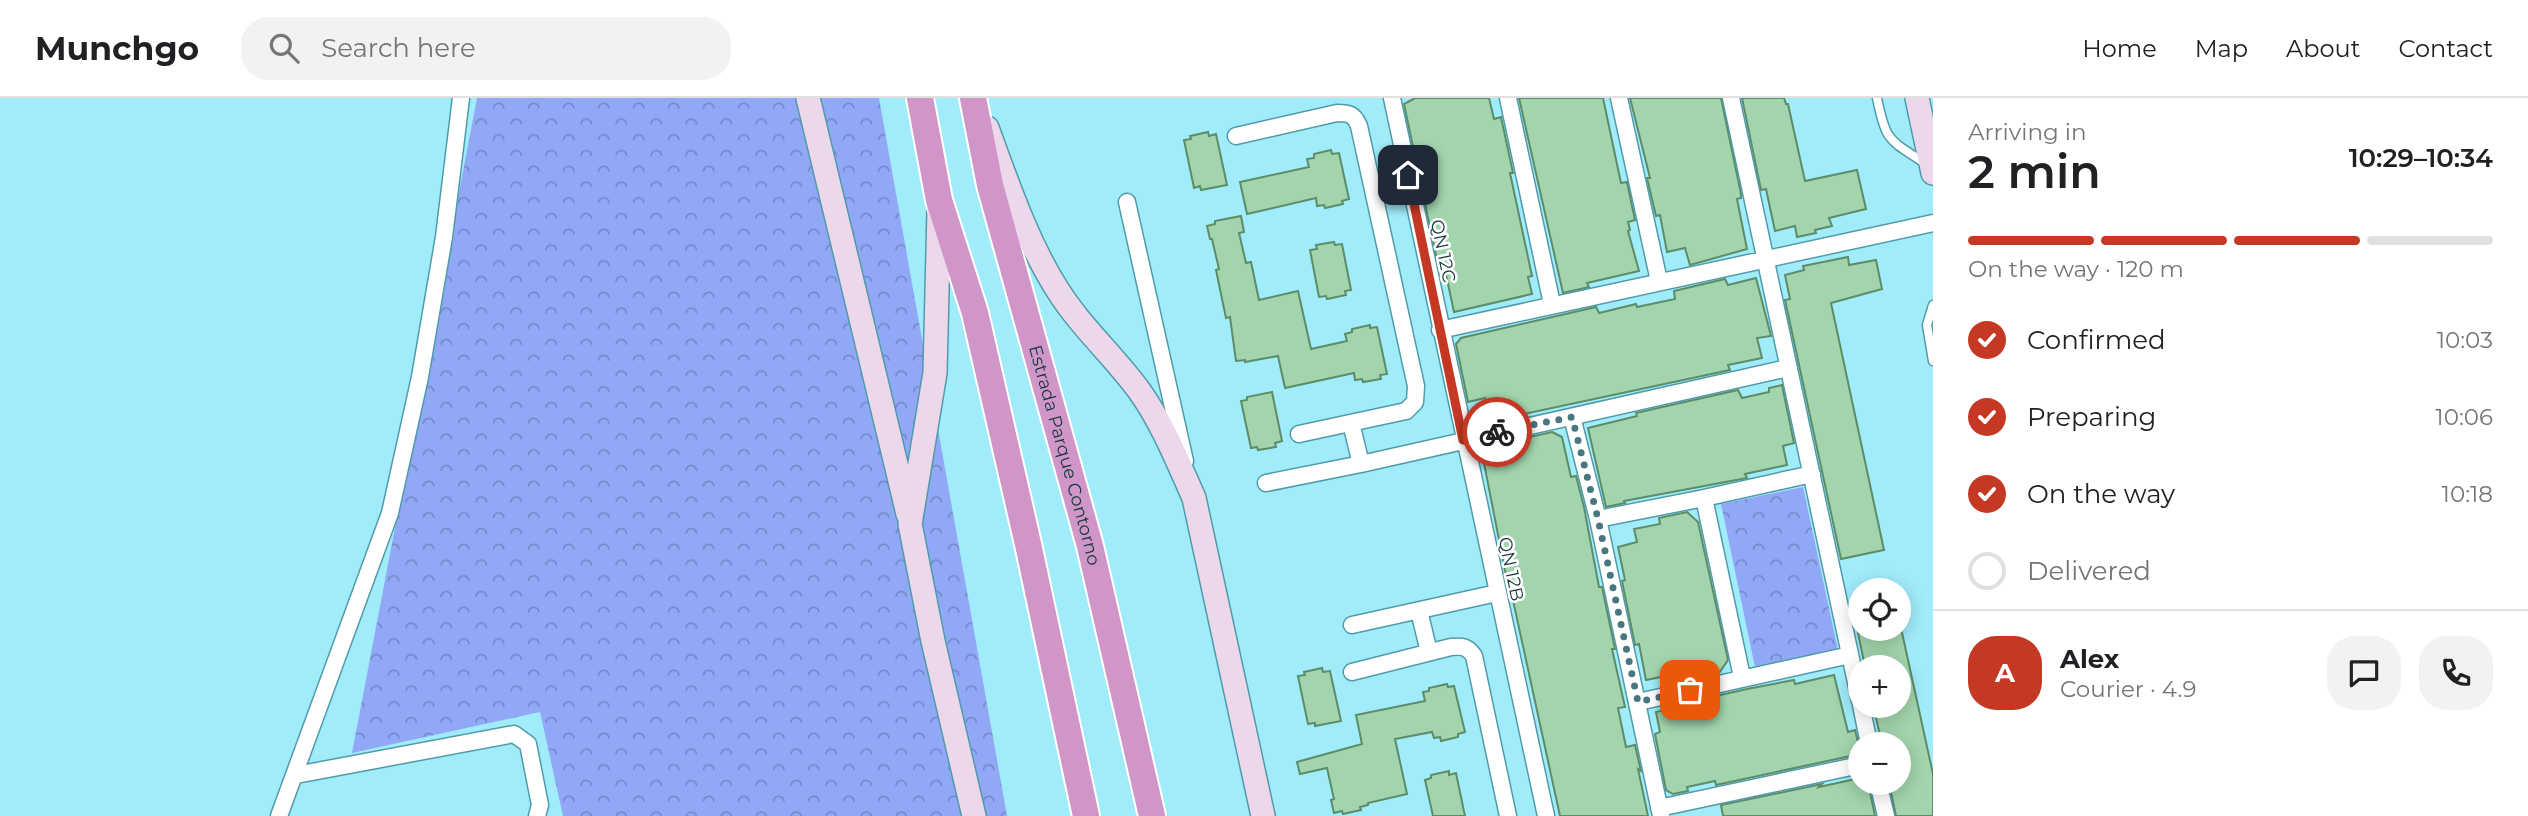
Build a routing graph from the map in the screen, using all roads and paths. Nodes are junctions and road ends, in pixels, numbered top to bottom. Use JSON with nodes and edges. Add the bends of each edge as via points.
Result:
{"nodes":[{"id":1,"x":461,"y":98,"type":"edge"},
{"id":2,"x":808,"y":98,"type":"edge"},
{"id":3,"x":919,"y":98,"type":"edge"},
{"id":4,"x":974,"y":98,"type":"edge"},
{"id":5,"x":1392,"y":98,"type":"edge"},
{"id":6,"x":1508,"y":98,"type":"edge"},
{"id":7,"x":1619,"y":98,"type":"edge"},
{"id":8,"x":1731,"y":98,"type":"edge"},
{"id":9,"x":1877,"y":98,"type":"edge"},
{"id":10,"x":1917,"y":98,"type":"edge"},
{"id":11,"x":1236,"y":136,"type":"dead end"},
{"id":12,"x":1932,"y":170,"type":"edge"},
{"id":13,"x":939,"y":200,"type":"junction"},
{"id":14,"x":1127,"y":202,"type":"dead end"},
{"id":15,"x":1933,"y":223,"type":"edge"},
{"id":16,"x":1766,"y":260,"type":"junction"},
{"id":17,"x":1659,"y":281,"type":"junction"},
{"id":18,"x":1552,"y":304,"type":"junction"},
{"id":19,"x":1933,"y":304,"type":"edge"},
{"id":20,"x":1440,"y":330,"type":"junction"},
{"id":21,"x":1933,"y":361,"type":"edge"},
{"id":22,"x":1788,"y":368,"type":"junction"},
{"id":23,"x":1572,"y":417,"type":"junction"},
{"id":24,"x":1352,"y":423,"type":"junction"},
{"id":25,"x":1299,"y":434,"type":"dead end"},
{"id":26,"x":1463,"y":440,"type":"junction"},
{"id":27,"x":1361,"y":464,"type":"junction"},
{"id":28,"x":1812,"y":474,"type":"junction"},
{"id":29,"x":1266,"y":483,"type":"dead end"},
{"id":30,"x":1194,"y":498,"type":"junction"},
{"id":31,"x":1704,"y":498,"type":"junction"},
{"id":32,"x":1598,"y":519,"type":"junction"},
{"id":33,"x":910,"y":524,"type":"junction"},
{"id":34,"x":1497,"y":593,"type":"junction"},
{"id":35,"x":1419,"y":611,"type":"junction"},
{"id":36,"x":1352,"y":625,"type":"dead end"},
{"id":37,"x":1429,"y":652,"type":"junction"},
{"id":38,"x":1848,"y":655,"type":"edge"},
{"id":39,"x":1850,"y":655,"type":"edge"},
{"id":40,"x":1352,"y":672,"type":"dead end"},
{"id":41,"x":1742,"y":677,"type":"junction"},
{"id":42,"x":1638,"y":702,"type":"junction"},
{"id":43,"x":1848,"y":768,"type":"edge"},
{"id":44,"x":296,"y":775,"type":"junction"},
{"id":45,"x":1881,"y":795,"type":"edge"},
{"id":46,"x":1660,"y":812,"type":"edge"},
{"id":47,"x":279,"y":816,"type":"edge"},
{"id":48,"x":537,"y":816,"type":"edge"},
{"id":49,"x":974,"y":816,"type":"edge"},
{"id":50,"x":1086,"y":816,"type":"edge"},
{"id":51,"x":1152,"y":816,"type":"edge"},
{"id":52,"x":1263,"y":816,"type":"edge"},
{"id":53,"x":1508,"y":816,"type":"edge"},
{"id":54,"x":1546,"y":816,"type":"edge"},
{"id":55,"x":1886,"y":816,"type":"edge"}],
"edges":[{"from":1,"to":44,"type":"street","via":[[444,237],[390,513]]},
{"from":2,"to":33,"type":"main road"},
{"from":3,"to":13,"type":"highway"},
{"from":4,"to":30,"type":"main road","via":[[1042,263],[1075,316],[1138,389]]},
{"from":4,"to":51,"type":"highway","name":"Estrada Parque Contorno","via":[[990,185],[1090,547]]},
{"from":5,"to":20,"type":"street","name":"QN 12C"},
{"from":6,"to":18,"type":"street"},
{"from":7,"to":17,"type":"street"},
{"from":8,"to":16,"type":"street"},
{"from":9,"to":12,"type":"lane","via":[[1889,138]]},
{"from":10,"to":12,"type":"main road"},
{"from":11,"to":24,"type":"street","via":[[1337,113],[1355,117],[1359,126],[1416,396],[1406,411]]},
{"from":13,"to":33,"type":"main road","via":[[935,373]]},
{"from":13,"to":50,"type":"highway","via":[[975,313]]},
{"from":14,"to":30,"type":"street"},
{"from":15,"to":16,"type":"street"},
{"from":16,"to":17,"type":"street"},
{"from":16,"to":22,"type":"street"},
{"from":17,"to":18,"type":"street"},
{"from":18,"to":20,"type":"street"},
{"from":19,"to":21,"type":"lane","via":[[1927,325]]},
{"from":20,"to":26,"type":"street","name":"QN 12B"},
{"from":22,"to":23,"type":"street"},
{"from":22,"to":28,"type":"street"},
{"from":23,"to":26,"type":"street"},
{"from":23,"to":32,"type":"street"},
{"from":24,"to":25,"type":"street"},
{"from":24,"to":27,"type":"street"},
{"from":26,"to":27,"type":"street"},
{"from":26,"to":34,"type":"street","name":"QN 12B"},
{"from":27,"to":29,"type":"street"},
{"from":28,"to":31,"type":"street"},
{"from":28,"to":39,"type":"street"},
{"from":30,"to":52,"type":"main road"},
{"from":31,"to":32,"type":"street"},
{"from":31,"to":41,"type":"street"},
{"from":32,"to":42,"type":"street"},
{"from":33,"to":49,"type":"main road"},
{"from":34,"to":35,"type":"street"},
{"from":34,"to":54,"type":"street","name":"QN 12B"},
{"from":35,"to":36,"type":"street"},
{"from":35,"to":37,"type":"street"},
{"from":37,"to":40,"type":"street"},
{"from":37,"to":53,"type":"street","via":[[1460,646],[1474,656]]},
{"from":38,"to":41,"type":"street"},
{"from":41,"to":42,"type":"street"},
{"from":42,"to":46,"type":"street"},
{"from":43,"to":46,"type":"street"},
{"from":44,"to":47,"type":"street"},
{"from":44,"to":48,"type":"street","via":[[514,734],[528,744],[540,805]]},
{"from":45,"to":55,"type":"street"}]}
